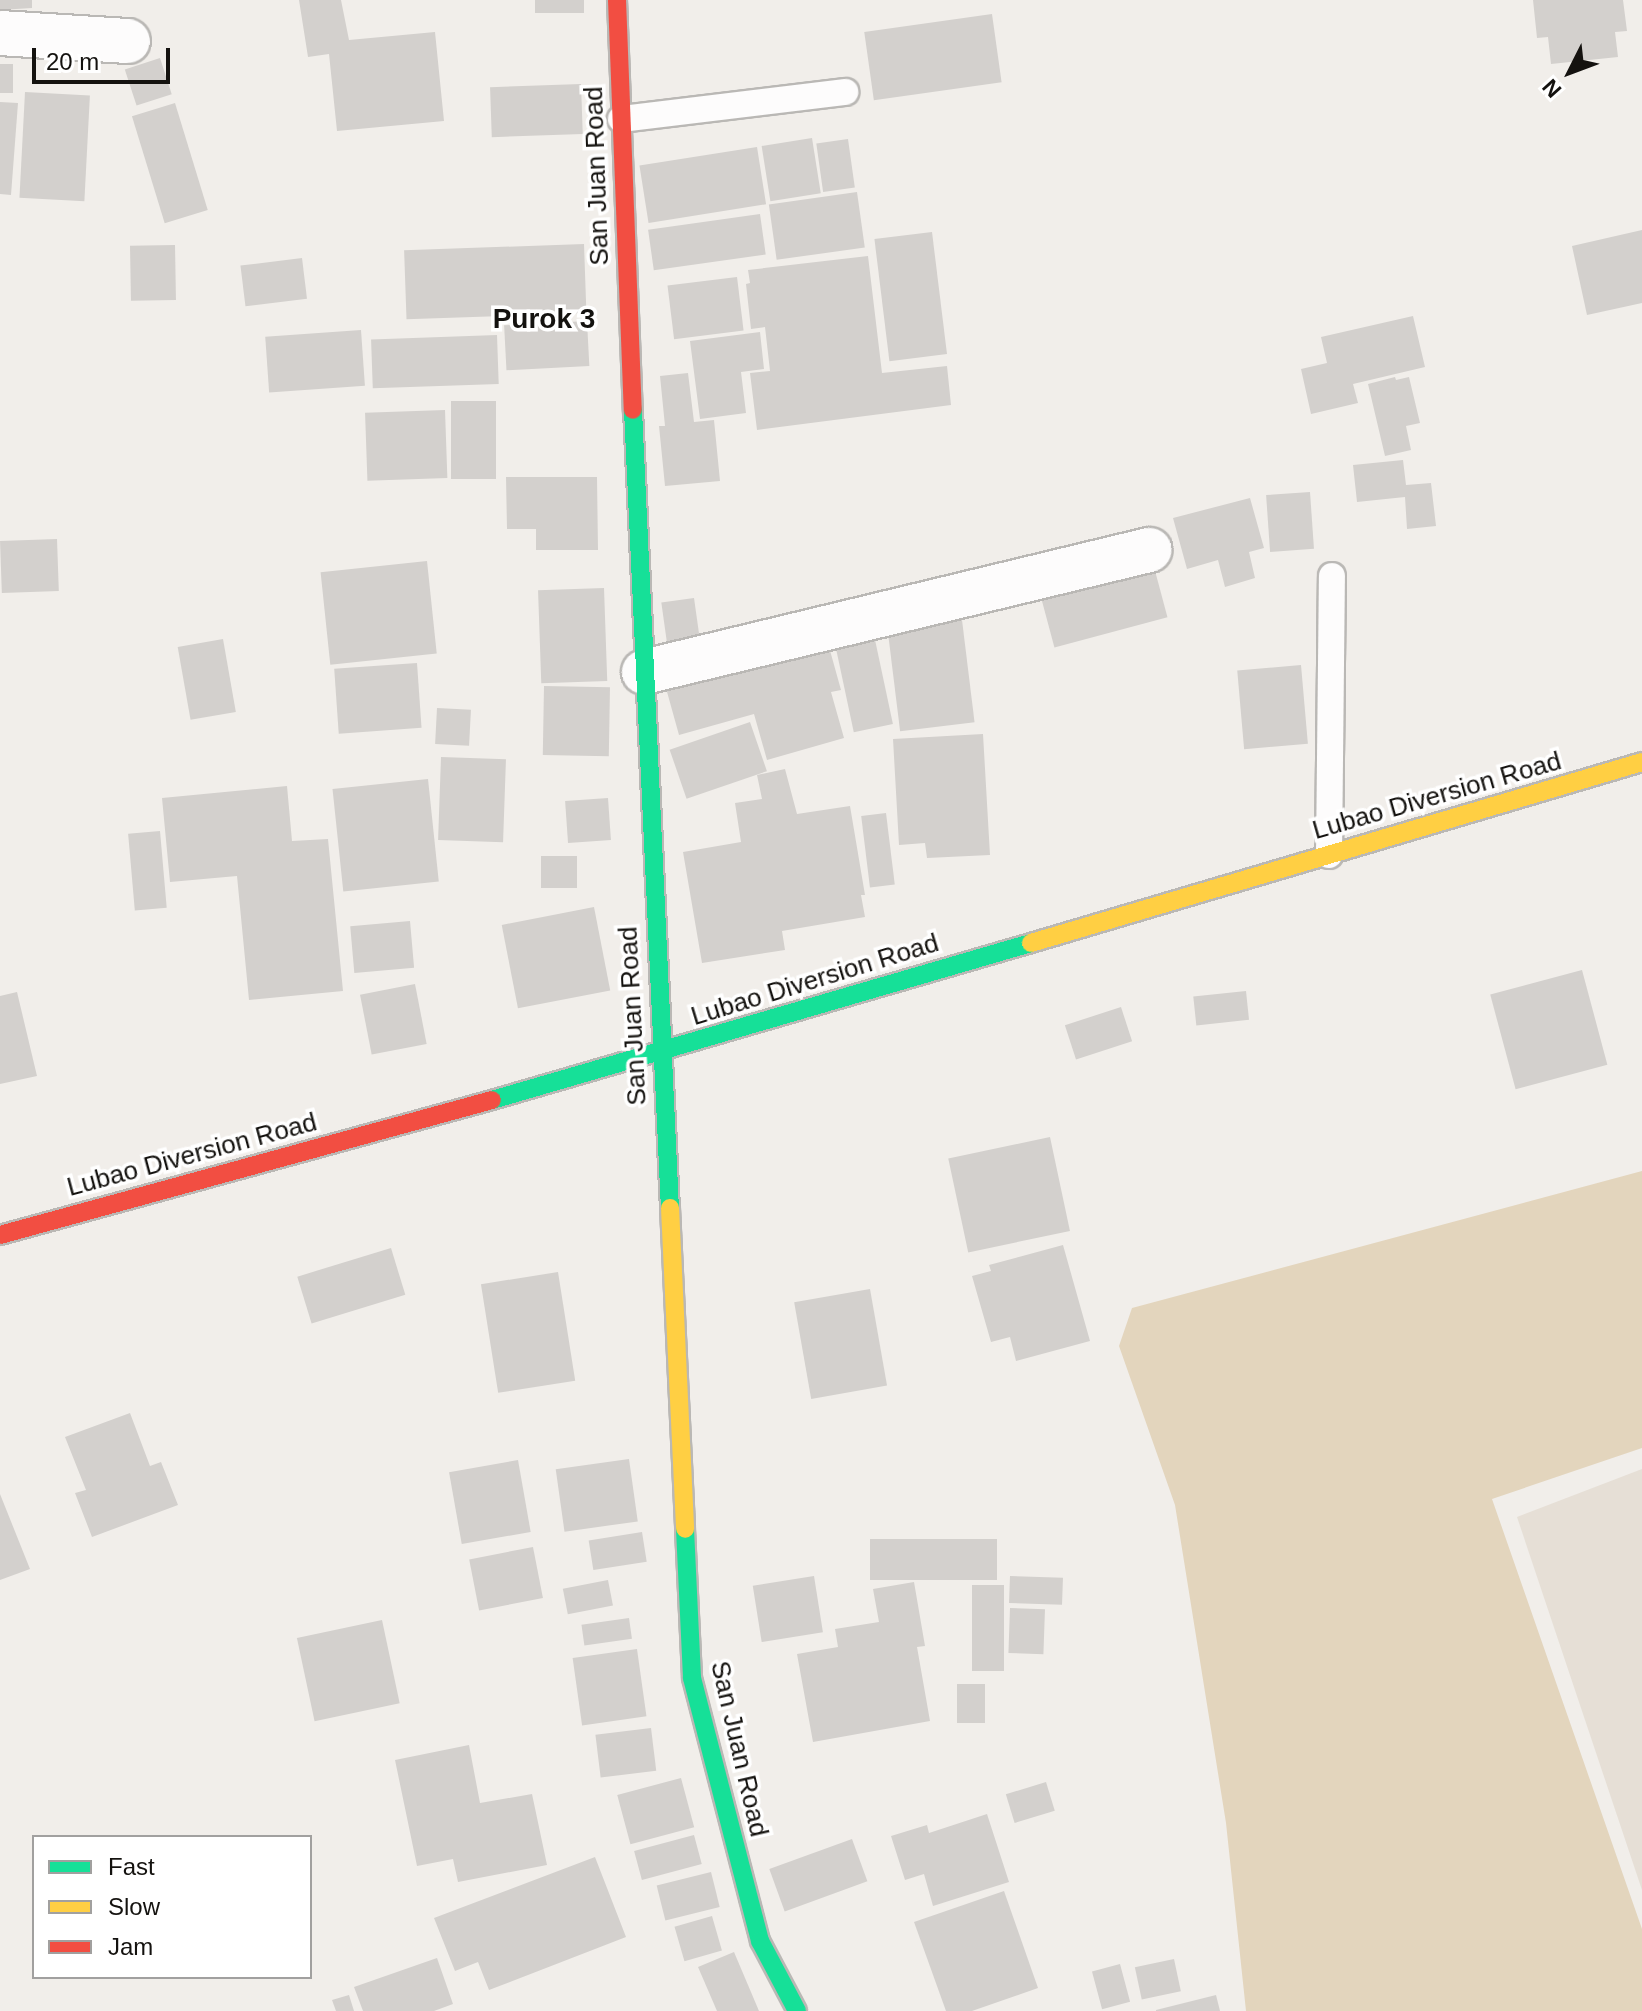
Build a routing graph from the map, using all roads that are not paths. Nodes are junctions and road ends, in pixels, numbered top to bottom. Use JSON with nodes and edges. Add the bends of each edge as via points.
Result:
{"nodes":[{"id":1,"x":617,"y":0,"type":"edge"},
{"id":2,"x":0,"y":33,"type":"edge"},
{"id":3,"x":128,"y":41,"type":"dead end"},
{"id":4,"x":845,"y":92,"type":"dead end"},
{"id":5,"x":621,"y":119,"type":"junction"},
{"id":6,"x":1149,"y":550,"type":"dead end"},
{"id":7,"x":1332,"y":576,"type":"dead end"},
{"id":8,"x":644,"y":672,"type":"junction"},
{"id":9,"x":1642,"y":762,"type":"edge"},
{"id":10,"x":1329,"y":855,"type":"junction"},
{"id":11,"x":661,"y":1053,"type":"junction"},
{"id":12,"x":0,"y":1235,"type":"edge"},
{"id":13,"x":797,"y":2011,"type":"edge"}],
"edges":[{"from":1,"to":5,"type":"street","name":"San Juan Road"},
{"from":2,"to":3,"type":"street"},
{"from":4,"to":5,"type":"lane"},
{"from":5,"to":8,"type":"street","name":"San Juan Road"},
{"from":6,"to":8,"type":"street"},
{"from":7,"to":10,"type":"lane"},
{"from":8,"to":11,"type":"street","name":"San Juan Road"},
{"from":9,"to":10,"type":"street","name":"Lubao Diversion Road"},
{"from":10,"to":11,"type":"street","name":"Lubao Diversion Road"},
{"from":11,"to":12,"type":"street","name":"Lubao Diversion Road"},
{"from":11,"to":13,"type":"street","name":"San Juan Road","via":[[692,1678],[760,1941]]}]}
